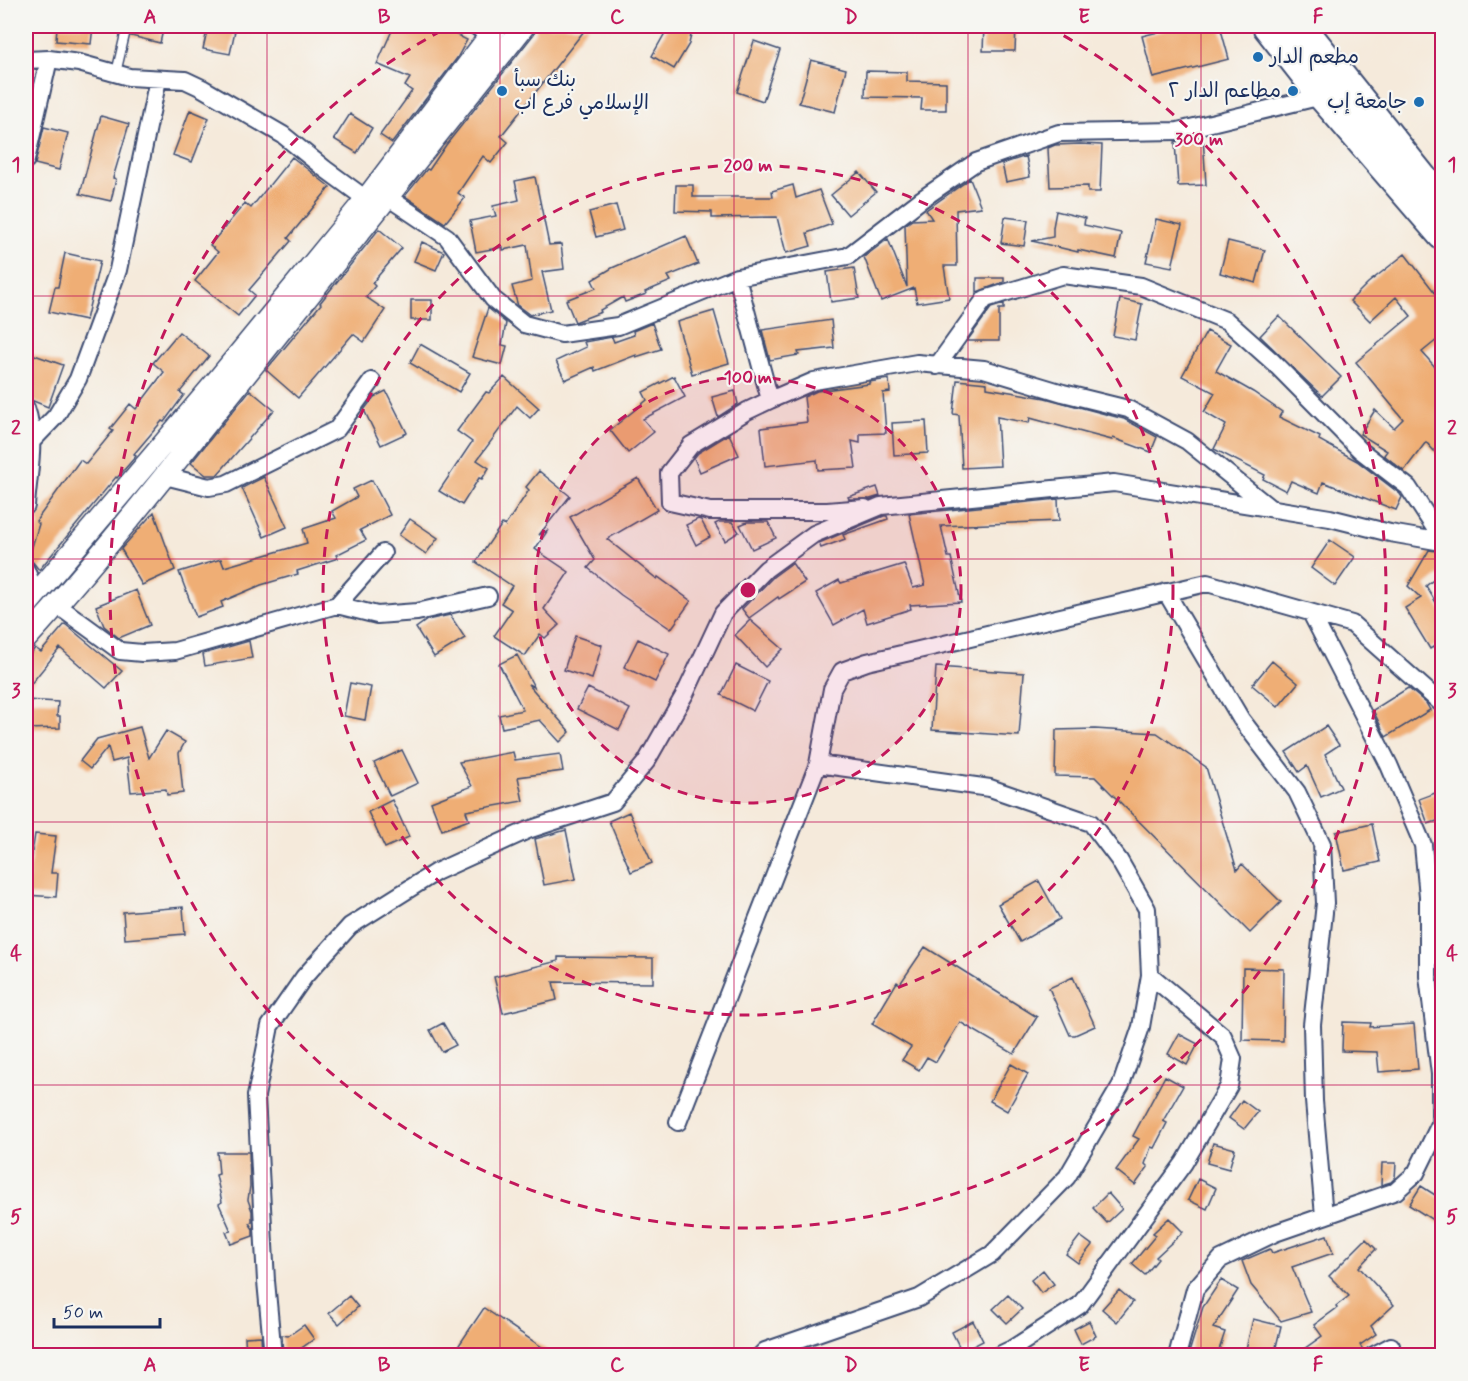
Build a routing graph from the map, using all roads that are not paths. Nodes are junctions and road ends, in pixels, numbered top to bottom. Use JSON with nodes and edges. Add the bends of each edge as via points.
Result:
{"nodes":[{"id":1,"x":127,"y":26,"type":"edge"},
{"id":2,"x":524,"y":26,"type":"edge"},
{"id":3,"x":1267,"y":26,"type":"edge"},
{"id":4,"x":1301,"y":26,"type":"edge"},
{"id":5,"x":487,"y":29,"type":"edge"},
{"id":6,"x":26,"y":60,"type":"edge"},
{"id":7,"x":50,"y":60,"type":"junction"},
{"id":8,"x":116,"y":73,"type":"junction"},
{"id":9,"x":158,"y":79,"type":"junction"},
{"id":10,"x":1334,"y":89,"type":"junction"},
{"id":11,"x":26,"y":160,"type":"edge"},
{"id":12,"x":366,"y":198,"type":"junction"},
{"id":13,"x":388,"y":198,"type":"junction"},
{"id":14,"x":1443,"y":202,"type":"edge"},
{"id":15,"x":1443,"y":235,"type":"edge"},
{"id":16,"x":737,"y":277,"type":"junction"},
{"id":17,"x":937,"y":366,"type":"junction"},
{"id":18,"x":372,"y":381,"type":"dead end"},
{"id":19,"x":770,"y":400,"type":"junction"},
{"id":20,"x":26,"y":408,"type":"edge"},
{"id":21,"x":32,"y":441,"type":"junction"},
{"id":22,"x":165,"y":476,"type":"junction"},
{"id":23,"x":26,"y":506,"type":"edge"},
{"id":24,"x":881,"y":506,"type":"junction"},
{"id":25,"x":1273,"y":510,"type":"junction"},
{"id":26,"x":1443,"y":540,"type":"edge"},
{"id":27,"x":383,"y":553,"type":"dead end"},
{"id":28,"x":26,"y":570,"type":"edge"},
{"id":29,"x":1166,"y":592,"type":"junction"},
{"id":30,"x":488,"y":596,"type":"dead end"},
{"id":31,"x":31,"y":600,"type":"edge"},
{"id":32,"x":57,"y":605,"type":"junction"},
{"id":33,"x":337,"y":605,"type":"junction"},
{"id":34,"x":1311,"y":613,"type":"junction"},
{"id":35,"x":26,"y":639,"type":"edge"},
{"id":36,"x":1443,"y":704,"type":"edge"},
{"id":37,"x":818,"y":764,"type":"junction"},
{"id":38,"x":1150,"y":975,"type":"junction"},
{"id":39,"x":678,"y":1122,"type":"dead end"},
{"id":40,"x":1324,"y":1216,"type":"junction"},
{"id":41,"x":1391,"y":1346,"type":"dead end"},
{"id":42,"x":273,"y":1356,"type":"edge"},
{"id":43,"x":760,"y":1356,"type":"edge"},
{"id":44,"x":997,"y":1356,"type":"edge"},
{"id":45,"x":1177,"y":1356,"type":"edge"},
{"id":46,"x":1372,"y":1356,"type":"edge"}],
"edges":[{"from":1,"to":8,"type":"lane"},
{"from":2,"to":13,"type":"street"},
{"from":3,"to":10,"type":"highway"},
{"from":4,"to":10,"type":"highway"},
{"from":5,"to":12,"type":"street"},
{"from":6,"to":7,"type":"street"},
{"from":7,"to":8,"type":"street"},
{"from":7,"to":11,"type":"street"},
{"from":8,"to":9,"type":"street"},
{"from":9,"to":12,"type":"street","via":[[184,80],[202,88],[283,135]]},
{"from":9,"to":21,"type":"street","via":[[118,270],[78,379],[56,416]]},
{"from":10,"to":14,"type":"highway"},
{"from":10,"to":15,"type":"highway"},
{"from":10,"to":16,"type":"street","via":[[1178,130],[1059,133],[976,162],[848,256]]},
{"from":12,"to":31,"type":"street"},
{"from":13,"to":16,"type":"street","via":[[447,237],[493,299],[524,324],[562,334],[618,326]]},
{"from":13,"to":22,"type":"street"},
{"from":16,"to":19,"type":"street"},
{"from":17,"to":19,"type":"street","via":[[917,363],[814,381]]},
{"from":17,"to":25,"type":"street","via":[[984,369],[1128,409],[1186,441]]},
{"from":17,"to":26,"type":"street","via":[[985,299],[1063,275],[1141,286],[1227,321],[1360,450],[1408,487]]},
{"from":18,"to":22,"type":"street","via":[[337,429],[226,484],[209,487]]},
{"from":19,"to":24,"type":"street","via":[[691,445],[669,473],[670,502],[710,511],[827,511]]},
{"from":20,"to":21,"type":"street"},
{"from":21,"to":23,"type":"street"},
{"from":22,"to":32,"type":"street"},
{"from":24,"to":25,"type":"street","via":[[1114,483]]},
{"from":24,"to":42,"type":"street","via":[[814,534],[766,568],[723,614],[686,692],[646,762],[613,802],[528,830],[436,872],[350,926],[303,977],[270,1026],[256,1096]]},
{"from":25,"to":26,"type":"street"},
{"from":27,"to":33,"type":"street"},
{"from":28,"to":31,"type":"street"},
{"from":29,"to":34,"type":"street","via":[[1207,583]]},
{"from":29,"to":37,"type":"street","via":[[842,671],[832,689]]},
{"from":29,"to":40,"type":"street","via":[[1241,719],[1297,792],[1322,844],[1325,903],[1312,1025]]},
{"from":30,"to":33,"type":"street","via":[[417,612],[376,615]]},
{"from":32,"to":33,"type":"street","via":[[120,651],[142,653],[175,651]]},
{"from":32,"to":35,"type":"street"},
{"from":34,"to":36,"type":"street","via":[[1352,624]]},
{"from":34,"to":40,"type":"street","via":[[1389,765],[1423,845],[1428,896],[1428,976],[1440,1074],[1440,1124],[1416,1173],[1396,1191]]},
{"from":37,"to":38,"type":"street","via":[[990,788],[1091,824],[1119,860],[1147,909]]},
{"from":37,"to":39,"type":"street"},
{"from":38,"to":43,"type":"street","via":[[1141,1027],[1121,1085],[1067,1177],[992,1254],[919,1298]]},
{"from":38,"to":44,"type":"street","via":[[1223,1036],[1233,1059],[1229,1086],[1184,1163],[1080,1305]]},
{"from":40,"to":45,"type":"street","via":[[1275,1233],[1221,1259],[1195,1289]]},
{"from":41,"to":46,"type":"street"}]}
